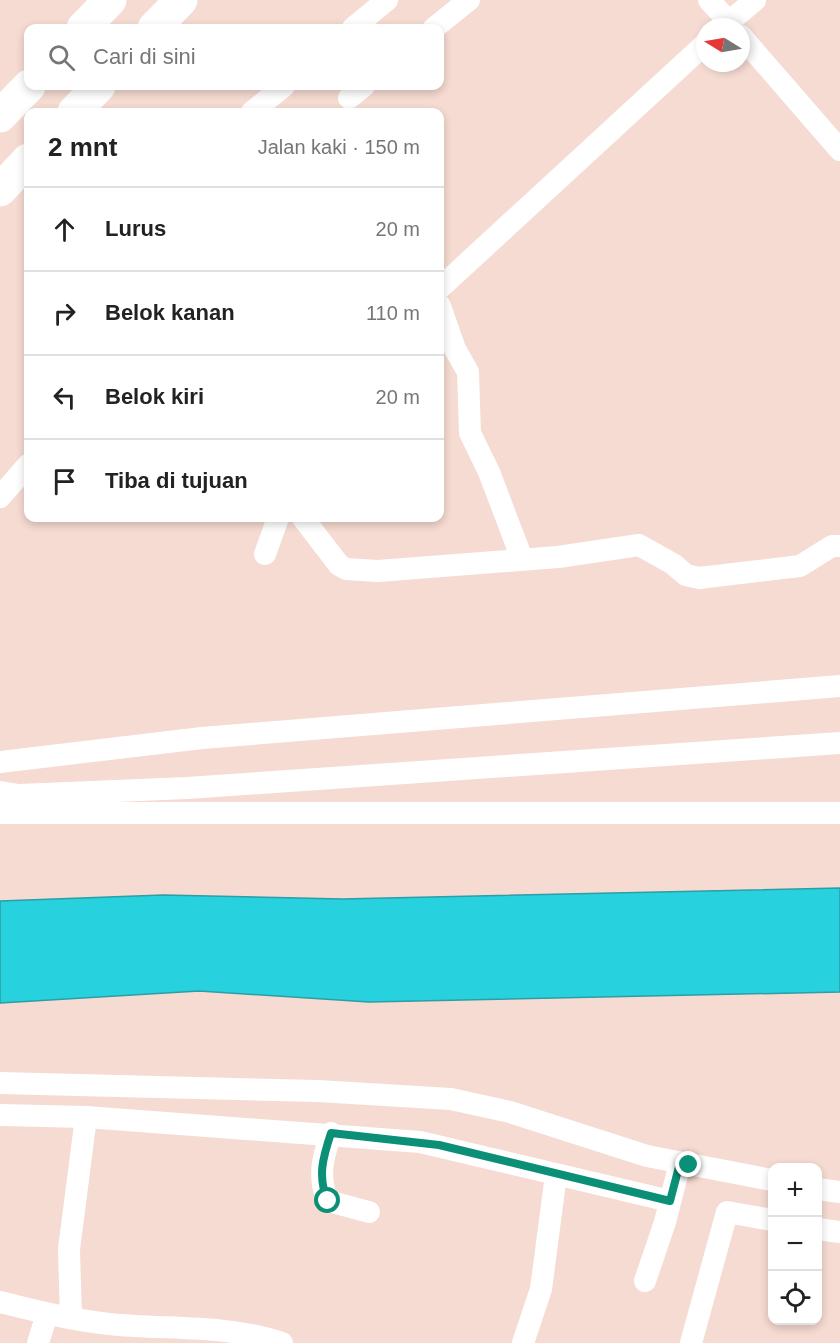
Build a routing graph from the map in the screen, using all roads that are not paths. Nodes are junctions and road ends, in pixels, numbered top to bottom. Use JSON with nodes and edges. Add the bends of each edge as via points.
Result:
{"nodes":[{"id":1,"x":110,"y":0,"type":"edge"},
{"id":2,"x":181,"y":0,"type":"edge"},
{"id":3,"x":387,"y":0,"type":"edge"},
{"id":4,"x":469,"y":0,"type":"edge"},
{"id":5,"x":709,"y":0,"type":"edge"},
{"id":6,"x":755,"y":0,"type":"edge"},
{"id":7,"x":724,"y":18,"type":"edge"},
{"id":8,"x":740,"y":18,"type":"edge"},
{"id":9,"x":87,"y":24,"type":"edge"},
{"id":10,"x":158,"y":24,"type":"edge"},
{"id":11,"x":358,"y":24,"type":"edge"},
{"id":12,"x":439,"y":24,"type":"edge"},
{"id":13,"x":750,"y":48,"type":"edge"},
{"id":14,"x":696,"y":52,"type":"edge"},
{"id":15,"x":25,"y":90,"type":"edge"},
{"id":16,"x":95,"y":90,"type":"edge"},
{"id":17,"x":279,"y":90,"type":"edge"},
{"id":18,"x":78,"y":108,"type":"edge"},
{"id":19,"x":257,"y":108,"type":"edge"},
{"id":20,"x":0,"y":116,"type":"edge"},
{"id":21,"x":840,"y":150,"type":"edge"},
{"id":22,"x":24,"y":164,"type":"edge"},
{"id":23,"x":0,"y":190,"type":"edge"},
{"id":24,"x":444,"y":284,"type":"edge"},
{"id":25,"x":444,"y":317,"type":"edge"},
{"id":26,"x":24,"y":470,"type":"edge"},
{"id":27,"x":0,"y":497,"type":"edge"},
{"id":28,"x":277,"y":522,"type":"edge"},
{"id":29,"x":306,"y":522,"type":"edge"},
{"id":30,"x":840,"y":546,"type":"edge"},
{"id":31,"x":265,"y":554,"type":"dead end"},
{"id":32,"x":522,"y":559,"type":"junction"},
{"id":33,"x":840,"y":686,"type":"edge"},
{"id":34,"x":840,"y":743,"type":"edge"},
{"id":35,"x":0,"y":762,"type":"edge"},
{"id":36,"x":0,"y":792,"type":"edge"},
{"id":37,"x":0,"y":813,"type":"edge"},
{"id":38,"x":840,"y":813,"type":"edge"},
{"id":39,"x":0,"y":1083,"type":"edge"},
{"id":40,"x":0,"y":1115,"type":"edge"},
{"id":41,"x":86,"y":1117,"type":"junction"},
{"id":42,"x":331,"y":1133,"type":"junction"},
{"id":43,"x":680,"y":1163,"type":"junction"},
{"id":44,"x":556,"y":1175,"type":"junction"},
{"id":45,"x":768,"y":1179,"type":"edge"},
{"id":46,"x":822,"y":1190,"type":"edge"},
{"id":47,"x":840,"y":1192,"type":"edge"},
{"id":48,"x":670,"y":1201,"type":"junction"},
{"id":49,"x":369,"y":1212,"type":"dead end"},
{"id":50,"x":768,"y":1219,"type":"edge"},
{"id":51,"x":822,"y":1229,"type":"edge"},
{"id":52,"x":840,"y":1232,"type":"edge"},
{"id":53,"x":645,"y":1281,"type":"dead end"},
{"id":54,"x":0,"y":1302,"type":"edge"},
{"id":55,"x":48,"y":1314,"type":"junction"},
{"id":56,"x":72,"y":1318,"type":"junction"},
{"id":57,"x":38,"y":1343,"type":"edge"},
{"id":58,"x":282,"y":1343,"type":"edge"},
{"id":59,"x":523,"y":1343,"type":"edge"},
{"id":60,"x":691,"y":1343,"type":"edge"}],
"edges":[{"from":1,"to":9,"type":"highway"},
{"from":2,"to":10,"type":"highway"},
{"from":3,"to":11,"type":"street"},
{"from":4,"to":12,"type":"street"},
{"from":5,"to":7,"type":"street"},
{"from":6,"to":8,"type":"street"},
{"from":13,"to":21,"type":"street"},
{"from":14,"to":24,"type":"street"},
{"from":15,"to":20,"type":"highway"},
{"from":16,"to":18,"type":"highway"},
{"from":17,"to":19,"type":"street"},
{"from":22,"to":23,"type":"highway"},
{"from":25,"to":32,"type":"street","via":[[468,372],[470,433]]},
{"from":26,"to":27,"type":"street"},
{"from":28,"to":31,"type":"street"},
{"from":29,"to":32,"type":"street","via":[[346,569],[378,571]]},
{"from":30,"to":32,"type":"street","via":[[832,546],[800,566],[699,578],[686,575],[639,545]]},
{"from":33,"to":35,"type":"street","via":[[202,738]]},
{"from":34,"to":36,"type":"street","via":[[187,788],[19,795]]},
{"from":37,"to":38,"type":"street"},
{"from":39,"to":43,"type":"street","via":[[318,1091],[451,1099],[510,1112]]},
{"from":40,"to":41,"type":"street"},
{"from":41,"to":42,"type":"street"},
{"from":41,"to":56,"type":"street","via":[[69,1249]]},
{"from":42,"to":44,"type":"street","via":[[439,1145]]},
{"from":42,"to":49,"type":"street","via":[[322,1161],[321,1186],[328,1201]]},
{"from":43,"to":45,"type":"street"},
{"from":43,"to":48,"type":"street"},
{"from":44,"to":48,"type":"street"},
{"from":44,"to":59,"type":"street","via":[[542,1289]]},
{"from":46,"to":47,"type":"street"},
{"from":48,"to":53,"type":"street"},
{"from":50,"to":60,"type":"street","via":[[727,1212]]},
{"from":51,"to":52,"type":"street"},
{"from":54,"to":55,"type":"street"},
{"from":55,"to":56,"type":"street"},
{"from":55,"to":57,"type":"street"},
{"from":56,"to":58,"type":"street","via":[[252,1333]]}]}
